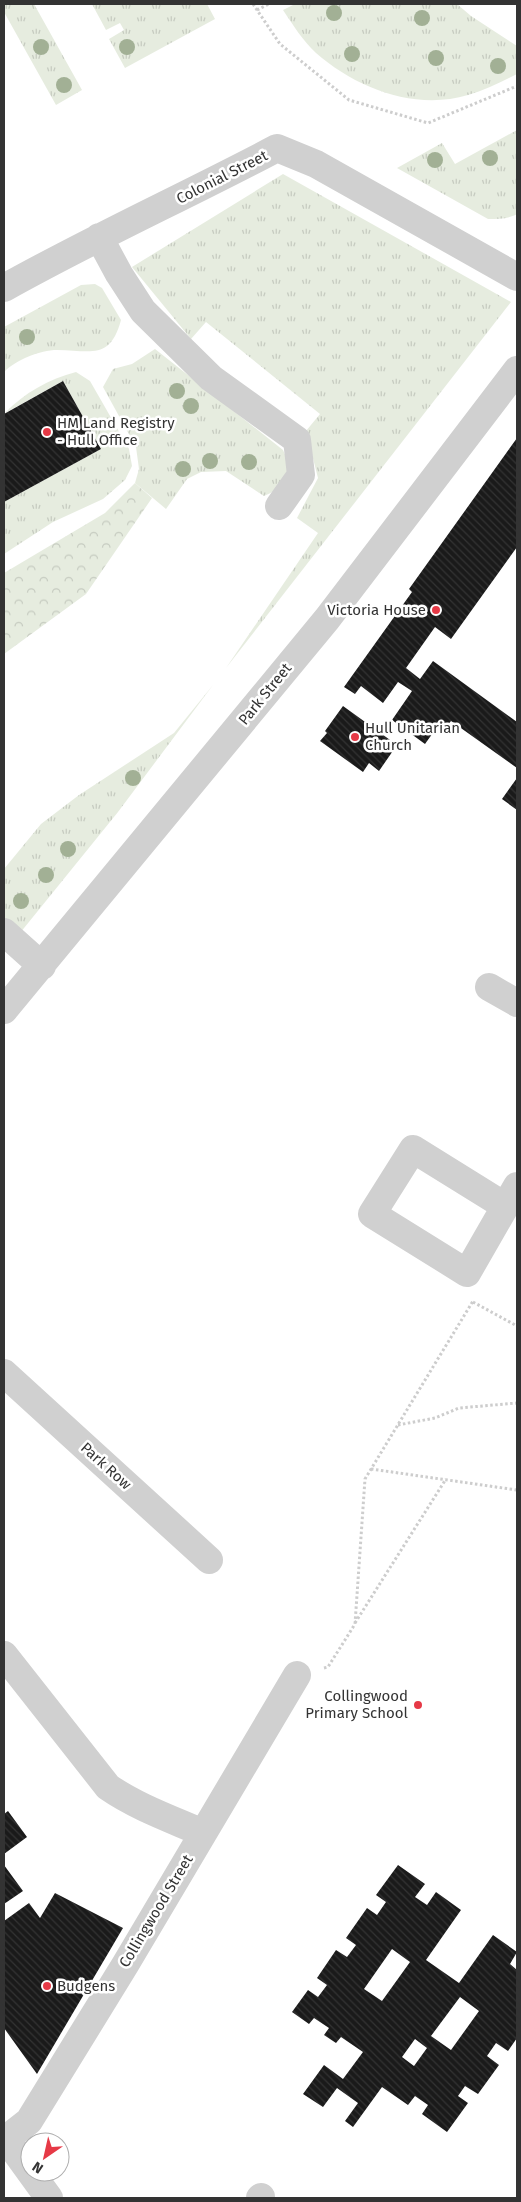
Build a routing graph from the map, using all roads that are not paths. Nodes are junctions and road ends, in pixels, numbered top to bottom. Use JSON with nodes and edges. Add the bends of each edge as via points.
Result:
{"nodes":[{"id":1,"x":100,"y":237,"type":"junction"},
{"id":2,"x":517,"y":278,"type":"edge"},
{"id":3,"x":4,"y":288,"type":"edge"},
{"id":4,"x":517,"y":370,"type":"edge"},
{"id":5,"x":279,"y":506,"type":"dead end"},
{"id":6,"x":4,"y":932,"type":"edge"},
{"id":7,"x":42,"y":966,"type":"junction"},
{"id":8,"x":489,"y":987,"type":"dead end"},
{"id":9,"x":517,"y":1003,"type":"edge"},
{"id":10,"x":4,"y":1010,"type":"edge"},
{"id":11,"x":511,"y":1196,"type":"edge"},
{"id":12,"x":4,"y":1373,"type":"edge"},
{"id":13,"x":208,"y":1560,"type":"dead end"},
{"id":14,"x":4,"y":1655,"type":"edge"},
{"id":15,"x":297,"y":1675,"type":"road end"},
{"id":16,"x":203,"y":1833,"type":"junction"},
{"id":17,"x":5,"y":2138,"type":"edge"},
{"id":18,"x":49,"y":2198,"type":"edge"}],
"edges":[{"from":1,"to":2,"type":"street","name":"Colonial Street","via":[[277,148],[316,164]]},
{"from":1,"to":3,"type":"street","name":"Colonial Street"},
{"from":1,"to":5,"type":"street","via":[[143,311],[212,378],[297,440],[301,476]]},
{"from":4,"to":7,"type":"street","name":"Park Street","via":[[327,618]]},
{"from":6,"to":7,"type":"street"},
{"from":7,"to":10,"type":"street","name":"Park Street"},
{"from":8,"to":9,"type":"street"},
{"from":11,"to":11,"type":"street","via":[[467,1273],[372,1214],[413,1149]]},
{"from":12,"to":13,"type":"street","name":"Park Row"},
{"from":14,"to":16,"type":"street","via":[[108,1787],[131,1801]]},
{"from":15,"to":16,"type":"street","name":"Collingwood Street"},
{"from":16,"to":17,"type":"street","name":"Collingwood Street","via":[[29,2121]]},
{"from":17,"to":18,"type":"street"}]}
